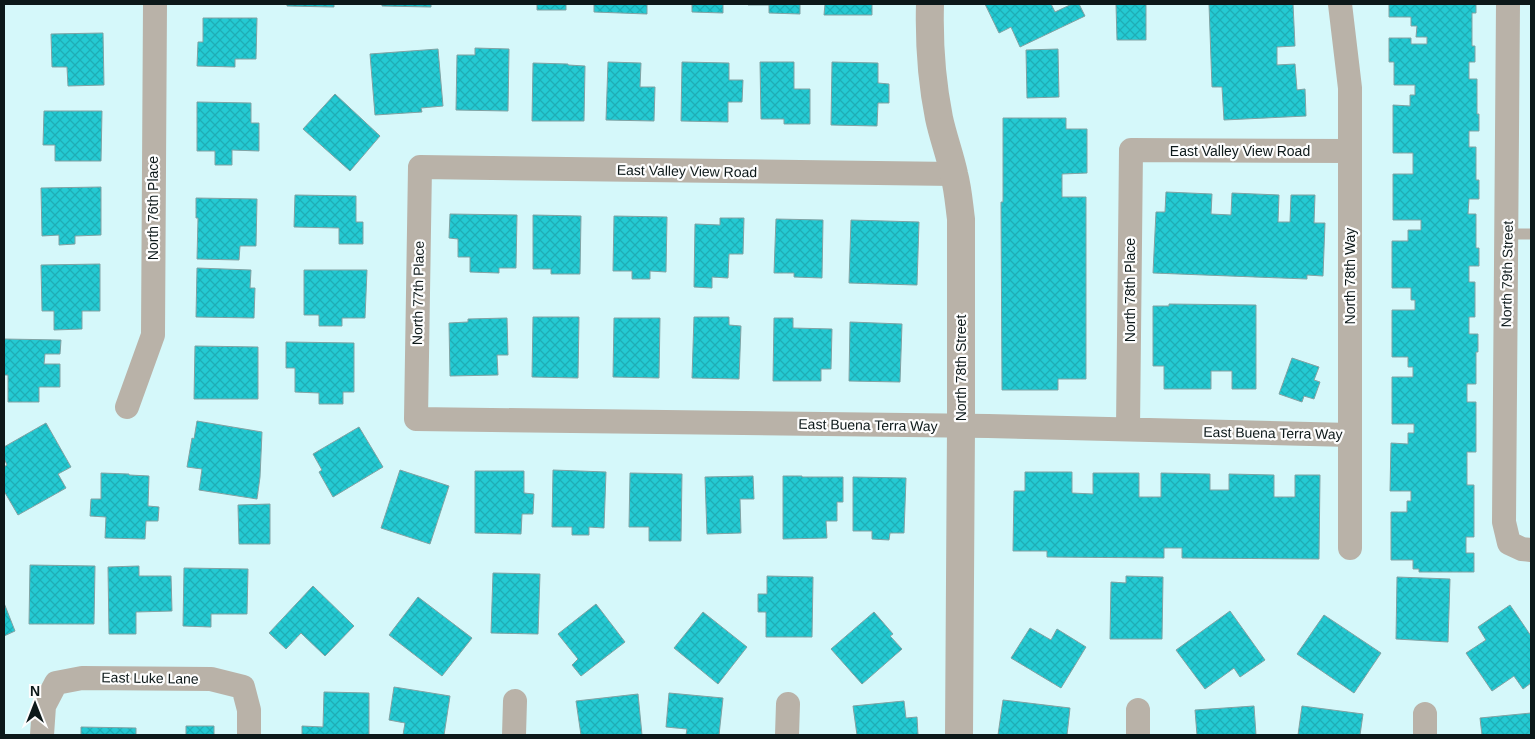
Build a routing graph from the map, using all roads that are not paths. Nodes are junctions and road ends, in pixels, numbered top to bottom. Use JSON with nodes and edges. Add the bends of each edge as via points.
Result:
{"nodes":[{"id":1,"x":154,"y":4,"type":"edge"},
{"id":2,"x":930,"y":4,"type":"edge"},
{"id":3,"x":1340,"y":4,"type":"edge"},
{"id":4,"x":1508,"y":4,"type":"edge"},
{"id":5,"x":1131,"y":150,"type":"joint"},
{"id":6,"x":1350,"y":151,"type":"junction"},
{"id":7,"x":420,"y":167,"type":"joint"},
{"id":8,"x":954,"y":174,"type":"junction"},
{"id":9,"x":1507,"y":234,"type":"junction"},
{"id":10,"x":1531,"y":234,"type":"edge"},
{"id":11,"x":127,"y":407,"type":"dead end"},
{"id":12,"x":416,"y":419,"type":"joint"},
{"id":13,"x":961,"y":426,"type":"junction"},
{"id":14,"x":1128,"y":429,"type":"junction"},
{"id":15,"x":1350,"y":434,"type":"junction"},
{"id":16,"x":1350,"y":548,"type":"dead end"},
{"id":17,"x":1531,"y":550,"type":"edge"},
{"id":18,"x":515,"y":701,"type":"dead end"},
{"id":19,"x":788,"y":704,"type":"dead end"},
{"id":20,"x":1138,"y":710,"type":"dead end"},
{"id":21,"x":42,"y":735,"type":"edge"},
{"id":22,"x":249,"y":735,"type":"edge"},
{"id":23,"x":514,"y":735,"type":"edge"},
{"id":24,"x":787,"y":735,"type":"edge"},
{"id":25,"x":959,"y":735,"type":"edge"},
{"id":26,"x":1138,"y":735,"type":"edge"}],
"edges":[{"from":1,"to":11,"type":"street","name":"North 76th Place","via":[[153,336]]},
{"from":2,"to":8,"type":"street","name":"North 78th Street","via":[[939,118]]},
{"from":3,"to":6,"type":"street","name":"North 78th Way","via":[[1350,88]]},
{"from":4,"to":9,"type":"street","name":"North 79th Street"},
{"from":5,"to":6,"type":"street","name":"East Valley View Road"},
{"from":5,"to":14,"type":"street","name":"North 78th Place"},
{"from":6,"to":15,"type":"street","name":"North 78th Way"},
{"from":7,"to":8,"type":"street","name":"East Valley View Road"},
{"from":7,"to":12,"type":"street","name":"North 77th Place"},
{"from":8,"to":13,"type":"street","name":"North 78th Street","via":[[961,219]]},
{"from":9,"to":10,"type":"lane"},
{"from":9,"to":17,"type":"street","name":"North 79th Street","via":[[1504,522],[1508,543],[1522,550]]},
{"from":12,"to":13,"type":"street","name":"East Buena Terra Way"},
{"from":13,"to":14,"type":"street","name":"East Buena Terra Way"},
{"from":13,"to":25,"type":"street","name":"North 78th Street"},
{"from":14,"to":15,"type":"street","name":"East Buena Terra Way"},
{"from":15,"to":16,"type":"street","name":"North 78th Way"},
{"from":18,"to":23,"type":"street"},
{"from":19,"to":24,"type":"street"},
{"from":20,"to":26,"type":"street"},
{"from":21,"to":22,"type":"street","name":"East Luke Lane","via":[[44,706],[56,683],[82,678],[211,679],[243,687],[250,710]]}]}
